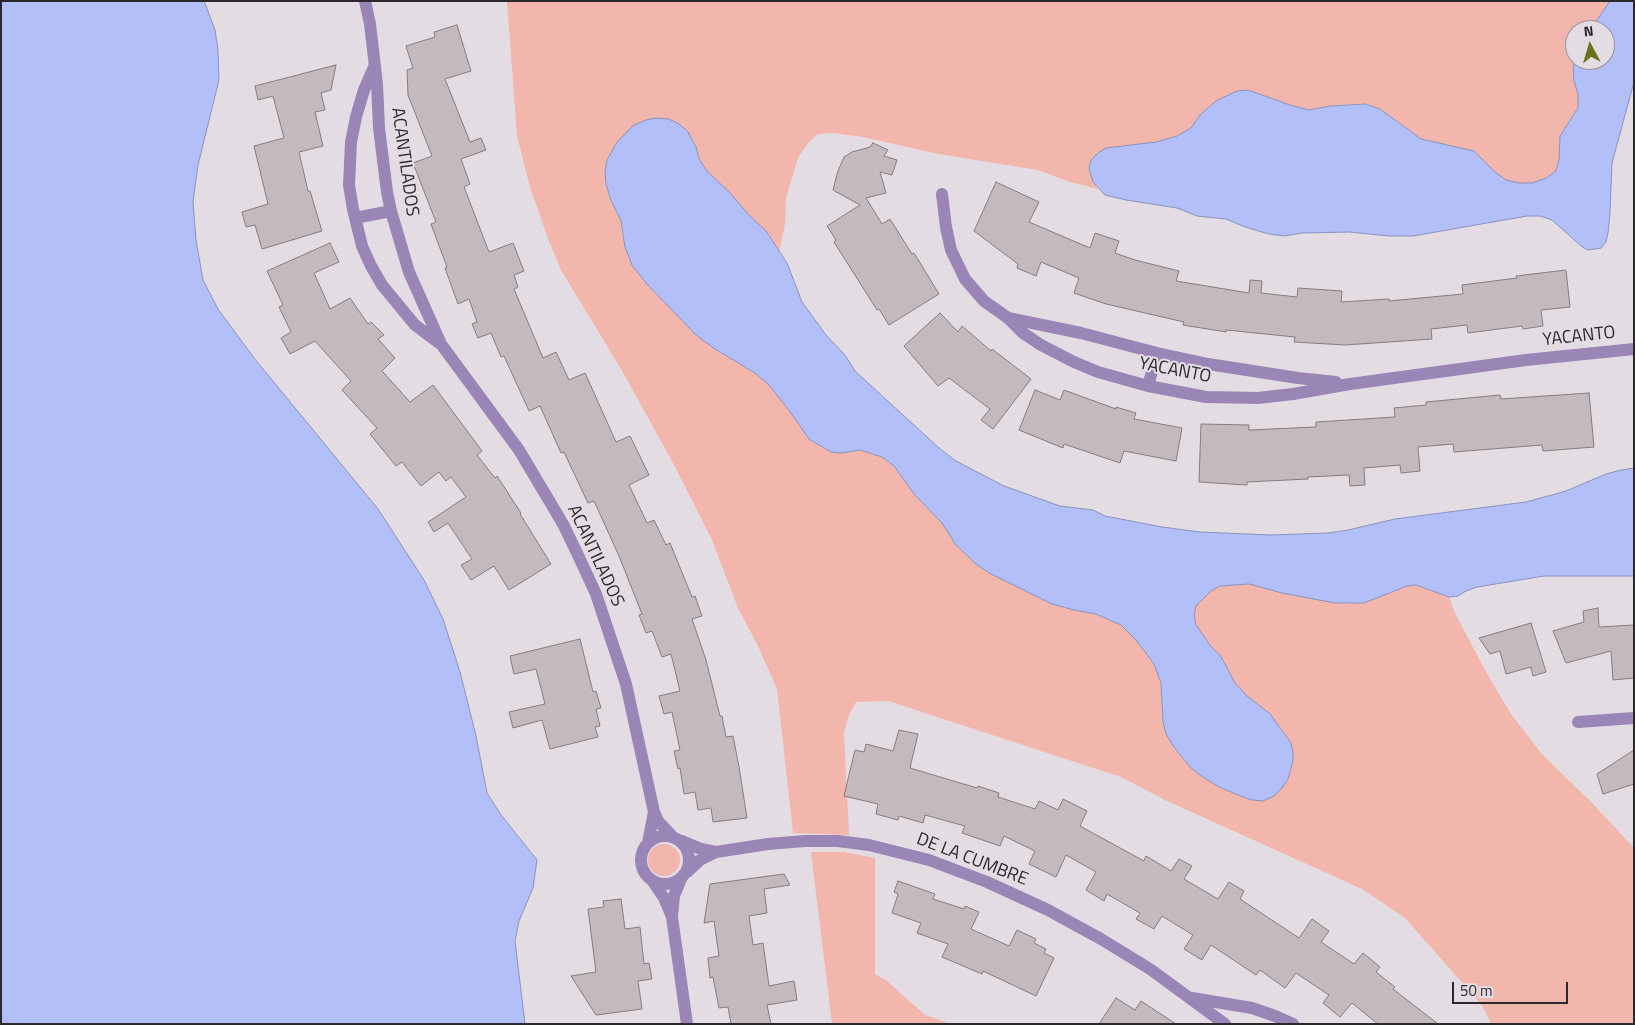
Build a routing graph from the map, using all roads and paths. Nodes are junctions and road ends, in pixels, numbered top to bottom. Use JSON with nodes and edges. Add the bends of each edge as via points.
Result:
{"nodes":[{"id":1,"x":365,"y":1,"type":"edge"},
{"id":2,"x":375,"y":66,"type":"junction"},
{"id":3,"x":942,"y":194,"type":"dead end"},
{"id":4,"x":391,"y":211,"type":"junction"},
{"id":5,"x":355,"y":218,"type":"junction"},
{"id":6,"x":1008,"y":318,"type":"junction"},
{"id":7,"x":441,"y":344,"type":"junction"},
{"id":8,"x":1634,"y":349,"type":"edge"},
{"id":9,"x":1157,"y":353,"type":"junction"},
{"id":10,"x":1350,"y":384,"type":"junction"},
{"id":11,"x":1148,"y":386,"type":"junction"},
{"id":12,"x":1634,"y":718,"type":"edge"},
{"id":13,"x":1578,"y":722,"type":"dead end"},
{"id":14,"x":654,"y":812,"type":"junction"},
{"id":15,"x":676,"y":839,"type":"junction"},
{"id":16,"x":648,"y":843,"type":"junction"},
{"id":17,"x":716,"y":852,"type":"junction"},
{"id":18,"x":684,"y":876,"type":"junction"},
{"id":19,"x":652,"y":880,"type":"junction"},
{"id":20,"x":672,"y":917,"type":"junction"},
{"id":21,"x":1190,"y":997,"type":"junction"},
{"id":22,"x":687,"y":1024,"type":"edge"},
{"id":23,"x":1226,"y":1024,"type":"edge"},
{"id":24,"x":1293,"y":1024,"type":"edge"}],
"edges":[{"from":1,"to":2,"type":"street","name":"ACANTILADOS"},
{"from":2,"to":4,"type":"street","name":"ACANTILADOS","via":[[382,158]]},
{"from":2,"to":5,"type":"street","name":"ACANTILADOS","via":[[364,90],[351,142],[350,185]]},
{"from":3,"to":6,"type":"street","name":"YACANTO","via":[[951,250],[958,266],[974,290],[993,309]]},
{"from":4,"to":5,"type":"street"},
{"from":4,"to":7,"type":"street","name":"ACANTILADOS","via":[[410,272]]},
{"from":5,"to":7,"type":"street","name":"ACANTILADOS","via":[[362,246],[382,284],[416,325]]},
{"from":6,"to":9,"type":"street","name":"YACANTO"},
{"from":6,"to":11,"type":"street","name":"YACANTO","via":[[1023,333],[1074,362]]},
{"from":7,"to":14,"type":"street","name":"ACANTILADOS","via":[[519,450],[555,509],[596,594],[626,684]]},
{"from":8,"to":10,"type":"street","name":"YACANTO"},
{"from":9,"to":10,"type":"street","name":"YACANTO","via":[[1227,367]]},
{"from":9,"to":11,"type":"street"},
{"from":10,"to":11,"type":"street","name":"YACANTO","via":[[1258,398],[1206,397]]},
{"from":12,"to":13,"type":"street"},
{"from":14,"to":15,"type":"street","via":[[658,821]]},
{"from":14,"to":16,"type":"street"},
{"from":15,"to":16,"type":"street","via":[[660,836]]},
{"from":15,"to":17,"type":"street"},
{"from":15,"to":18,"type":"street","via":[[685,845],[690,858]]},
{"from":16,"to":19,"type":"street","via":[[641,863],[646,876]]},
{"from":17,"to":18,"type":"street","via":[[700,860]]},
{"from":17,"to":21,"type":"street","name":"DE LA CUMBRE","via":[[786,843],[838,841],[886,848],[929,860],[987,882],[1057,915],[1150,969]]},
{"from":18,"to":19,"type":"street","via":[[666,884]]},
{"from":18,"to":20,"type":"street","via":[[674,896]]},
{"from":19,"to":20,"type":"street"},
{"from":20,"to":22,"type":"street"},
{"from":21,"to":23,"type":"street","name":"DE LA CUMBRE"},
{"from":21,"to":24,"type":"street","name":"DE LA CUMBRE","via":[[1252,1008]]}]}
